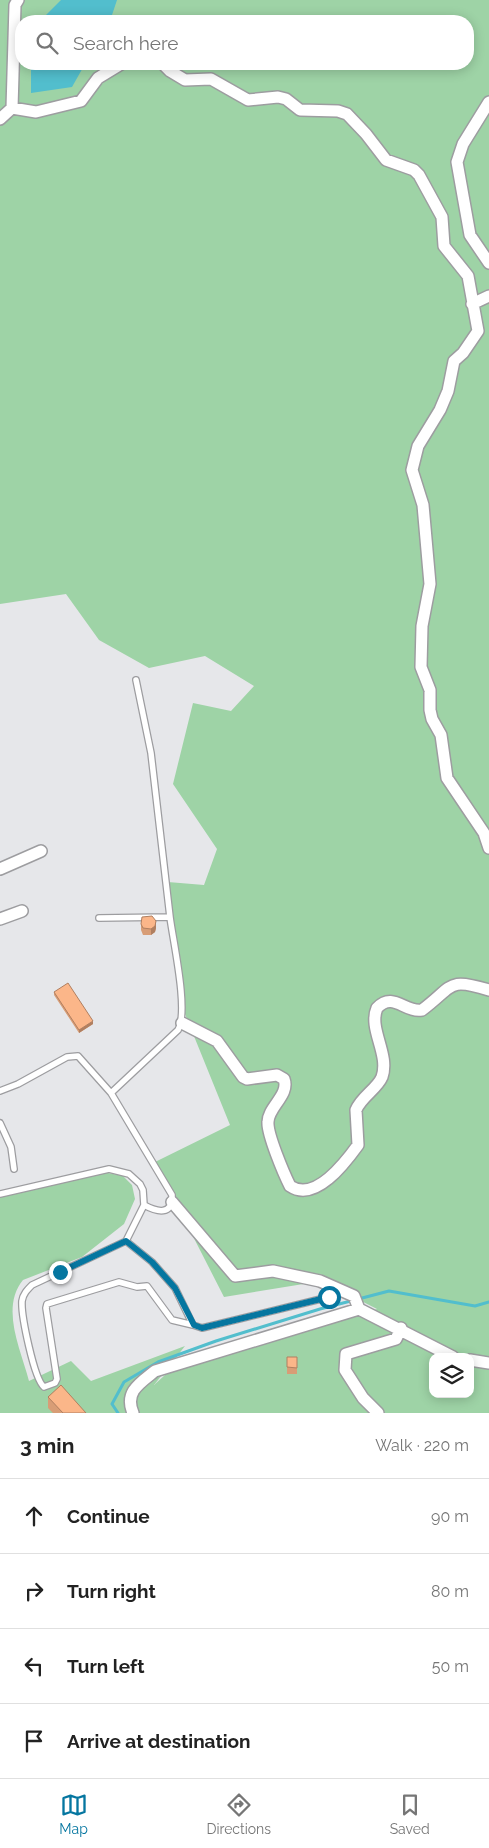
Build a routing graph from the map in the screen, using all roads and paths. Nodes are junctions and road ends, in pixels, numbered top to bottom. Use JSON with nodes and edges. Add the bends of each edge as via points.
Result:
{"nodes":[{"id":1,"x":18,"y":0,"type":"edge"},
{"id":2,"x":111,"y":70,"type":"edge"},
{"id":3,"x":169,"y":70,"type":"edge"},
{"id":4,"x":489,"y":102,"type":"edge"},
{"id":5,"x":12,"y":108,"type":"junction"},
{"id":6,"x":0,"y":119,"type":"edge"},
{"id":7,"x":489,"y":264,"type":"edge"},
{"id":8,"x":489,"y":296,"type":"edge"},
{"id":9,"x":472,"y":304,"type":"junction"},
{"id":10,"x":136,"y":680,"type":"dead end"},
{"id":11,"x":489,"y":848,"type":"edge"},
{"id":12,"x":41,"y":851,"type":"dead end"},
{"id":13,"x":0,"y":869,"type":"edge"},
{"id":14,"x":22,"y":911,"type":"dead end"},
{"id":15,"x":170,"y":916,"type":"junction"},
{"id":16,"x":99,"y":918,"type":"dead end"},
{"id":17,"x":0,"y":920,"type":"edge"},
{"id":18,"x":489,"y":990,"type":"edge"},
{"id":19,"x":182,"y":1023,"type":"junction"},
{"id":20,"x":0,"y":1091,"type":"edge"},
{"id":21,"x":111,"y":1093,"type":"junction"},
{"id":22,"x":0,"y":1123,"type":"edge"},
{"id":23,"x":14,"y":1169,"type":"dead end"},
{"id":24,"x":0,"y":1194,"type":"edge"},
{"id":25,"x":172,"y":1202,"type":"junction"},
{"id":26,"x":144,"y":1205,"type":"junction"},
{"id":27,"x":126,"y":1241,"type":"junction"},
{"id":28,"x":340,"y":1290,"type":"junction"},
{"id":29,"x":360,"y":1309,"type":"junction"},
{"id":30,"x":194,"y":1325,"type":"junction"},
{"id":31,"x":401,"y":1328,"type":"junction"},
{"id":32,"x":446,"y":1353,"type":"edge"},
{"id":33,"x":474,"y":1361,"type":"edge"},
{"id":34,"x":489,"y":1363,"type":"edge"},
{"id":35,"x":133,"y":1413,"type":"edge"},
{"id":36,"x":378,"y":1413,"type":"edge"}],
"edges":[{"from":1,"to":5,"type":"street","via":[[15,5]]},
{"from":2,"to":5,"type":"street","via":[[98,78],[81,101],[36,112]]},
{"from":3,"to":9,"type":"street","via":[[185,80],[211,79],[248,100],[278,97],[300,110],[347,114],[386,160],[419,175],[442,218],[444,246],[468,276]]},
{"from":4,"to":7,"type":"street","via":[[457,158],[470,235]]},
{"from":5,"to":6,"type":"street"},
{"from":8,"to":9,"type":"street"},
{"from":9,"to":11,"type":"street","via":[[478,332],[464,353],[454,361],[448,391],[418,446],[412,470],[423,505],[430,584],[422,626],[421,667],[430,690],[432,719],[441,735],[449,782],[484,833]]},
{"from":10,"to":15,"type":"lane","via":[[151,753]]},
{"from":12,"to":13,"type":"street"},
{"from":14,"to":17,"type":"street"},
{"from":15,"to":16,"type":"lane"},
{"from":15,"to":19,"type":"lane","via":[[181,990]]},
{"from":18,"to":19,"type":"street","via":[[456,983],[422,1010],[394,1001],[387,1001],[378,1008],[375,1018],[382,1052],[382,1076],[356,1110],[358,1145],[322,1185],[312,1189],[290,1186],[269,1129],[269,1117],[285,1088],[284,1079],[277,1075],[243,1077],[217,1041]]},
{"from":19,"to":21,"type":"lane","via":[[169,1040]]},
{"from":20,"to":21,"type":"lane","via":[[74,1055]]},
{"from":21,"to":25,"type":"lane","via":[[172,1195]]},
{"from":22,"to":23,"type":"lane","via":[[11,1147]]},
{"from":24,"to":26,"type":"lane","via":[[100,1171],[119,1170],[140,1184]]},
{"from":25,"to":26,"type":"lane","via":[[168,1209],[160,1212]]},
{"from":25,"to":28,"type":"street","via":[[235,1276],[273,1271],[320,1281]]},
{"from":26,"to":27,"type":"lane"},
{"from":27,"to":30,"type":"lane","via":[[152,1262],[175,1288]]},
{"from":27,"to":30,"type":"lane","via":[[32,1285],[24,1294],[22,1306],[41,1384],[47,1386],[57,1379],[46,1308],[49,1303],[122,1282],[139,1288],[147,1286],[172,1320]]},
{"from":28,"to":29,"type":"street","via":[[354,1296]]},
{"from":28,"to":30,"type":"lane","via":[[329,1297],[202,1328]]},
{"from":29,"to":31,"type":"street"},
{"from":29,"to":35,"type":"street","via":[[155,1371],[132,1391],[130,1405]]},
{"from":31,"to":32,"type":"street"},
{"from":31,"to":36,"type":"street","via":[[396,1338],[346,1354],[344,1370]]},
{"from":33,"to":34,"type":"street"}]}
